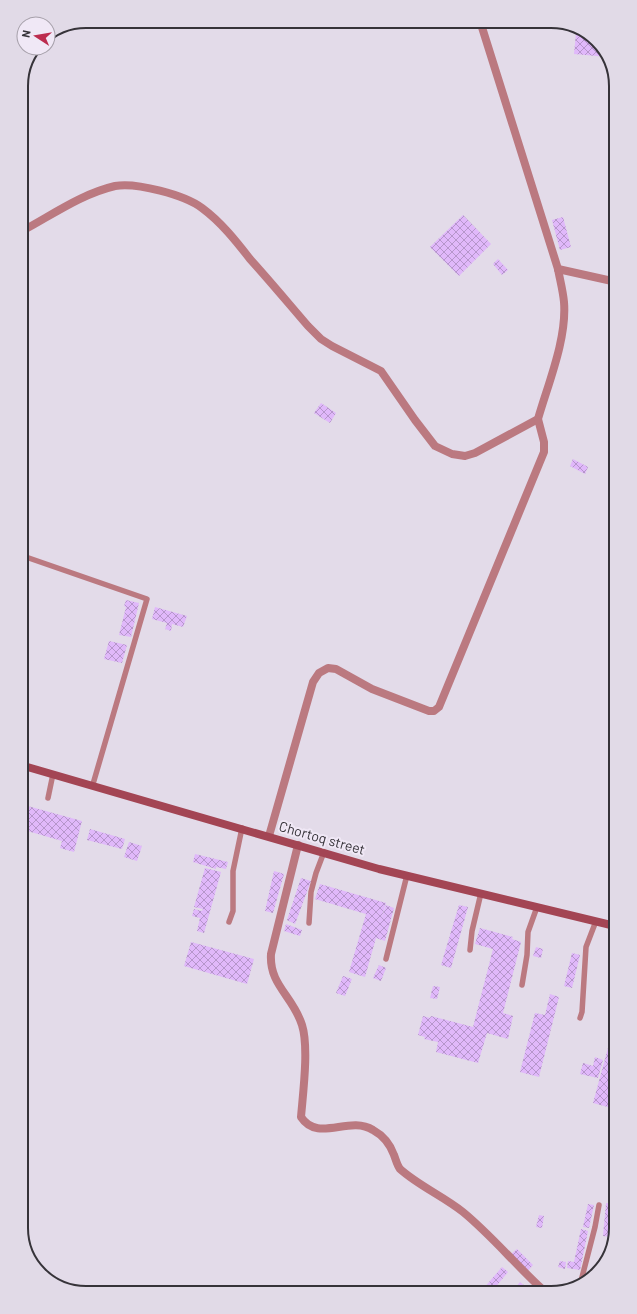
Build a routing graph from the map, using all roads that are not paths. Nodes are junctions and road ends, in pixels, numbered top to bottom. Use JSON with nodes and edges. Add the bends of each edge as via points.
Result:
{"nodes":[{"id":1,"x":482,"y":28,"type":"edge"},
{"id":2,"x":28,"y":228,"type":"edge"},
{"id":3,"x":558,"y":269,"type":"junction"},
{"id":4,"x":609,"y":280,"type":"edge"},
{"id":5,"x":538,"y":419,"type":"junction"},
{"id":6,"x":28,"y":558,"type":"edge"},
{"id":7,"x":28,"y":767,"type":"edge"},
{"id":8,"x":53,"y":774,"type":"junction"},
{"id":9,"x":93,"y":784,"type":"junction"},
{"id":10,"x":48,"y":798,"type":"dead end"},
{"id":11,"x":242,"y":828,"type":"junction"},
{"id":12,"x":269,"y":836,"type":"junction"},
{"id":13,"x":298,"y":845,"type":"junction"},
{"id":14,"x":324,"y":852,"type":"junction"},
{"id":15,"x":407,"y":875,"type":"junction"},
{"id":16,"x":481,"y":893,"type":"junction"},
{"id":17,"x":537,"y":907,"type":"junction"},
{"id":18,"x":596,"y":921,"type":"junction"},
{"id":19,"x":229,"y":922,"type":"dead end"},
{"id":20,"x":308,"y":923,"type":"dead end"},
{"id":21,"x":609,"y":924,"type":"edge"},
{"id":22,"x":470,"y":950,"type":"dead end"},
{"id":23,"x":386,"y":958,"type":"dead end"},
{"id":24,"x":522,"y":985,"type":"dead end"},
{"id":25,"x":580,"y":1018,"type":"dead end"},
{"id":26,"x":599,"y":1205,"type":"dead end"},
{"id":27,"x":582,"y":1276,"type":"edge"},
{"id":28,"x":538,"y":1286,"type":"edge"}],
"edges":[{"from":1,"to":3,"type":"street"},
{"from":2,"to":5,"type":"street","via":[[84,196],[122,185],[155,190],[191,202],[210,214],[231,236],[321,339],[380,371],[435,446],[452,454],[465,456]]},
{"from":3,"to":4,"type":"street"},
{"from":3,"to":5,"type":"street","via":[[564,303],[563,323],[559,347]]},
{"from":5,"to":12,"type":"street","via":[[544,452],[439,707],[437,710],[429,711],[372,689],[336,669],[328,668],[319,673],[313,682]]},
{"from":6,"to":9,"type":"lane","via":[[147,599]]},
{"from":7,"to":8,"type":"main road","name":"Chortoq street"},
{"from":8,"to":9,"type":"main road","name":"Chortoq street"},
{"from":8,"to":10,"type":"lane"},
{"from":9,"to":11,"type":"main road","name":"Chortoq street"},
{"from":11,"to":12,"type":"main road","name":"Chortoq street"},
{"from":11,"to":19,"type":"lane","via":[[233,871],[233,911]]},
{"from":12,"to":13,"type":"main road","name":"Chortoq street"},
{"from":13,"to":14,"type":"main road","name":"Chortoq street"},
{"from":13,"to":28,"type":"street","via":[[270,967],[276,981],[298,1013],[303,1027],[305,1052],[301,1117],[306,1125],[315,1130],[362,1126],[372,1129],[388,1143],[398,1167],[489,1234]]},
{"from":14,"to":15,"type":"main road","name":"Chortoq street"},
{"from":14,"to":20,"type":"lane","via":[[311,892]]},
{"from":15,"to":16,"type":"main road","name":"Chortoq street"},
{"from":15,"to":23,"type":"lane"},
{"from":16,"to":17,"type":"main road","name":"Chortoq street"},
{"from":16,"to":22,"type":"lane"},
{"from":17,"to":18,"type":"main road","name":"Chortoq street"},
{"from":17,"to":24,"type":"lane","via":[[528,932]]},
{"from":18,"to":21,"type":"main road","name":"Chortoq street"},
{"from":18,"to":25,"type":"lane","via":[[586,947]]},
{"from":26,"to":27,"type":"lane","via":[[596,1227]]}]}
